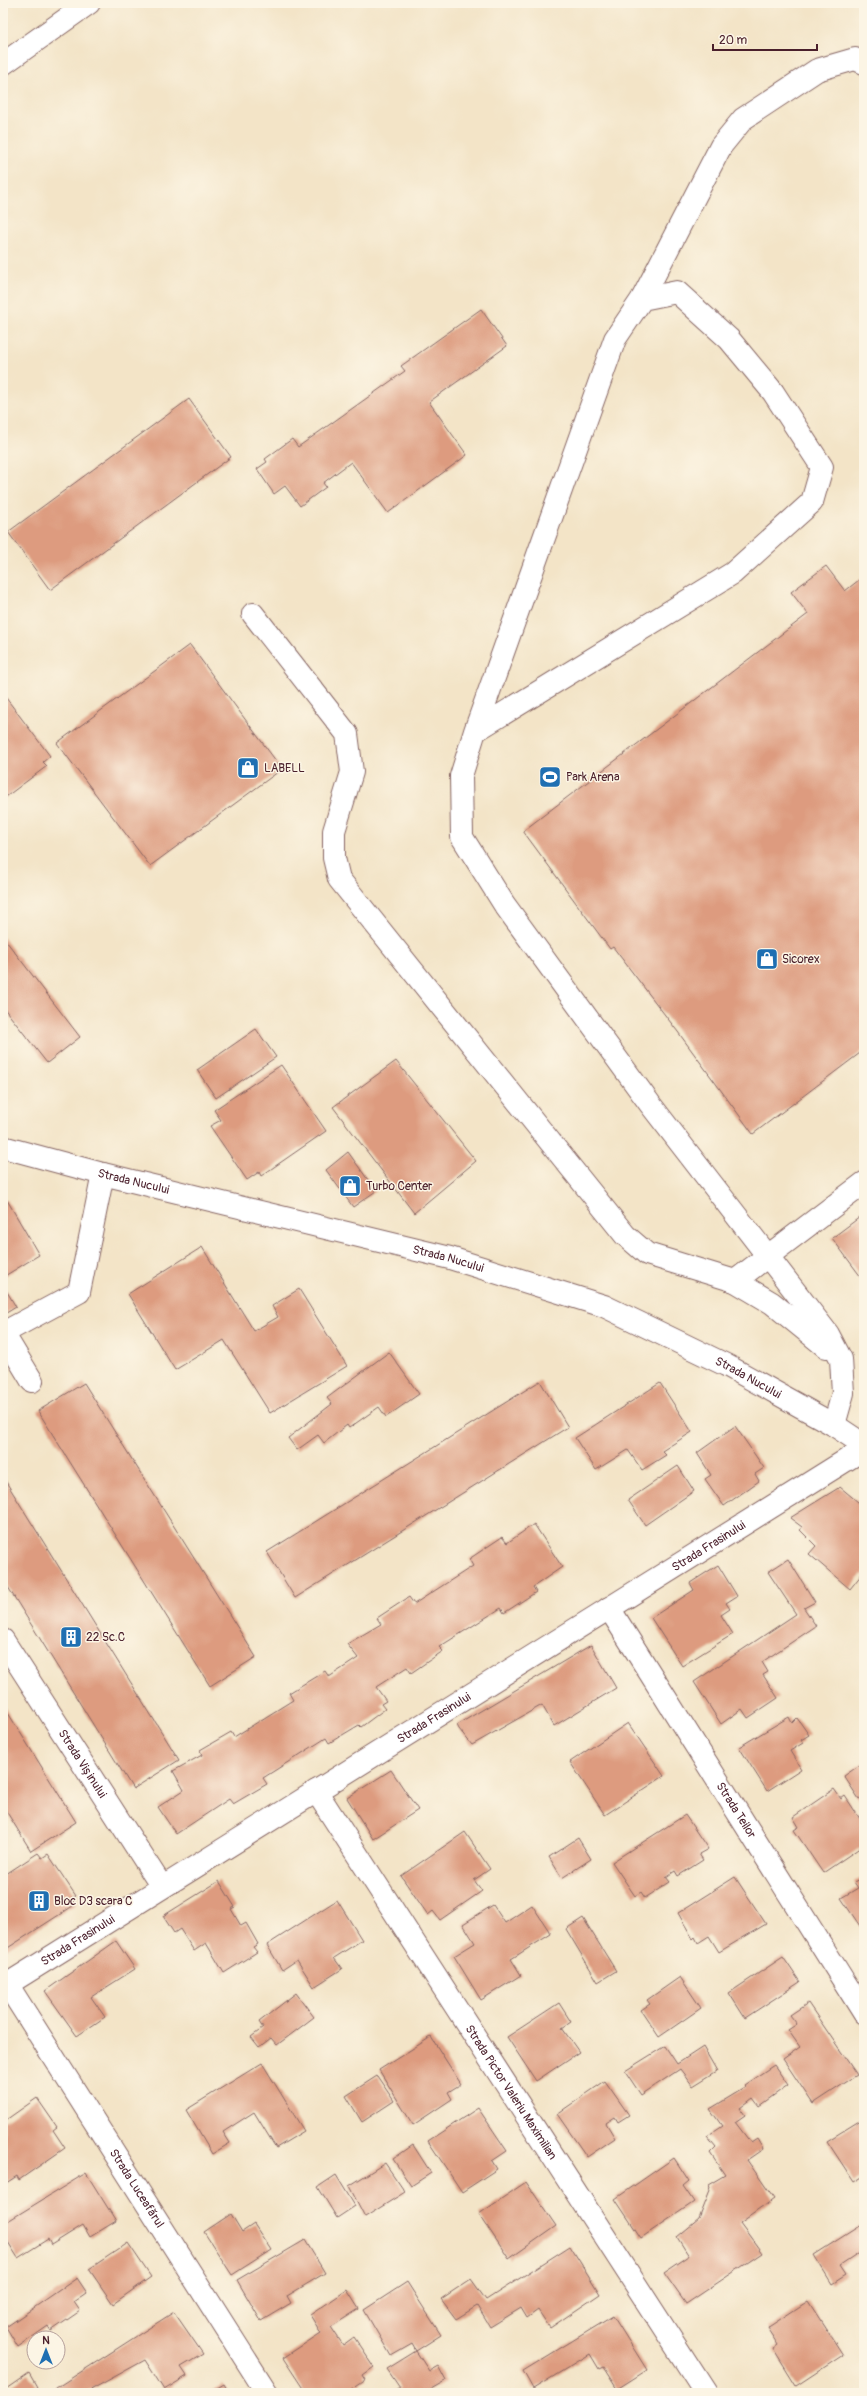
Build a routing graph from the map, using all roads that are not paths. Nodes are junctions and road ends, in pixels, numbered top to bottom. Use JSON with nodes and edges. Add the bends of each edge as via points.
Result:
{"nodes":[{"id":1,"x":89,"y":3,"type":"edge"},
{"id":2,"x":864,"y":63,"type":"edge"},
{"id":3,"x":3,"y":64,"type":"edge"},
{"id":4,"x":642,"y":299,"type":"junction"},
{"id":5,"x":253,"y":614,"type":"dead end"},
{"id":6,"x":475,"y":731,"type":"junction"},
{"id":7,"x":3,"y":1147,"type":"edge"},
{"id":8,"x":103,"y":1174,"type":"junction"},
{"id":9,"x":864,"y":1183,"type":"edge"},
{"id":10,"x":768,"y":1256,"type":"junction"},
{"id":11,"x":735,"y":1281,"type":"junction"},
{"id":12,"x":841,"y":1359,"type":"junction"},
{"id":13,"x":32,"y":1381,"type":"dead end"},
{"id":14,"x":834,"y":1425,"type":"junction"},
{"id":15,"x":864,"y":1445,"type":"edge"},
{"id":16,"x":864,"y":1449,"type":"edge"},
{"id":17,"x":609,"y":1608,"type":"junction"},
{"id":18,"x":3,"y":1640,"type":"edge"},
{"id":19,"x":316,"y":1791,"type":"junction"},
{"id":20,"x":162,"y":1887,"type":"junction"},
{"id":21,"x":5,"y":1985,"type":"edge"},
{"id":22,"x":864,"y":2013,"type":"edge"},
{"id":23,"x":267,"y":2393,"type":"edge"},
{"id":24,"x":706,"y":2393,"type":"edge"}],
"edges":[{"from":1,"to":3,"type":"street"},
{"from":2,"to":4,"type":"street","via":[[855,59],[817,70],[743,119],[721,146]]},
{"from":4,"to":6,"type":"street","via":[[615,339]]},
{"from":4,"to":6,"type":"street","via":[[677,292],[734,345],[773,392],[822,467],[812,502],[733,573]]},
{"from":5,"to":11,"type":"street","via":[[347,734],[352,772],[334,831],[334,858],[339,879],[625,1235],[648,1254]]},
{"from":6,"to":10,"type":"street","via":[[460,776],[462,838],[513,917],[650,1104]]},
{"from":7,"to":8,"type":"street","name":"Strada Nucului"},
{"from":8,"to":13,"type":"street","via":[[79,1292],[3,1333]]},
{"from":8,"to":14,"type":"street","name":"Strada Nucului","via":[[450,1258],[604,1306],[726,1365]]},
{"from":9,"to":10,"type":"street"},
{"from":10,"to":11,"type":"street"},
{"from":10,"to":12,"type":"street","via":[[828,1334]]},
{"from":11,"to":12,"type":"street","via":[[772,1303]]},
{"from":12,"to":14,"type":"street","via":[[843,1394]]},
{"from":14,"to":15,"type":"street","name":"Strada Nucului"},
{"from":16,"to":17,"type":"street","name":"Strada Frasinului"},
{"from":17,"to":19,"type":"street","name":"Strada Frasinului"},
{"from":17,"to":22,"type":"street","name":"Strada Teilor"},
{"from":18,"to":20,"type":"street","name":"Strada Vișinului"},
{"from":19,"to":20,"type":"street","name":"Strada Frasinului"},
{"from":19,"to":24,"type":"street","name":"Strada Pictor Valeriu Maximilian"},
{"from":20,"to":21,"type":"street","name":"Strada Frasinului"},
{"from":21,"to":23,"type":"street","name":"Strada Luceafărul"}]}
